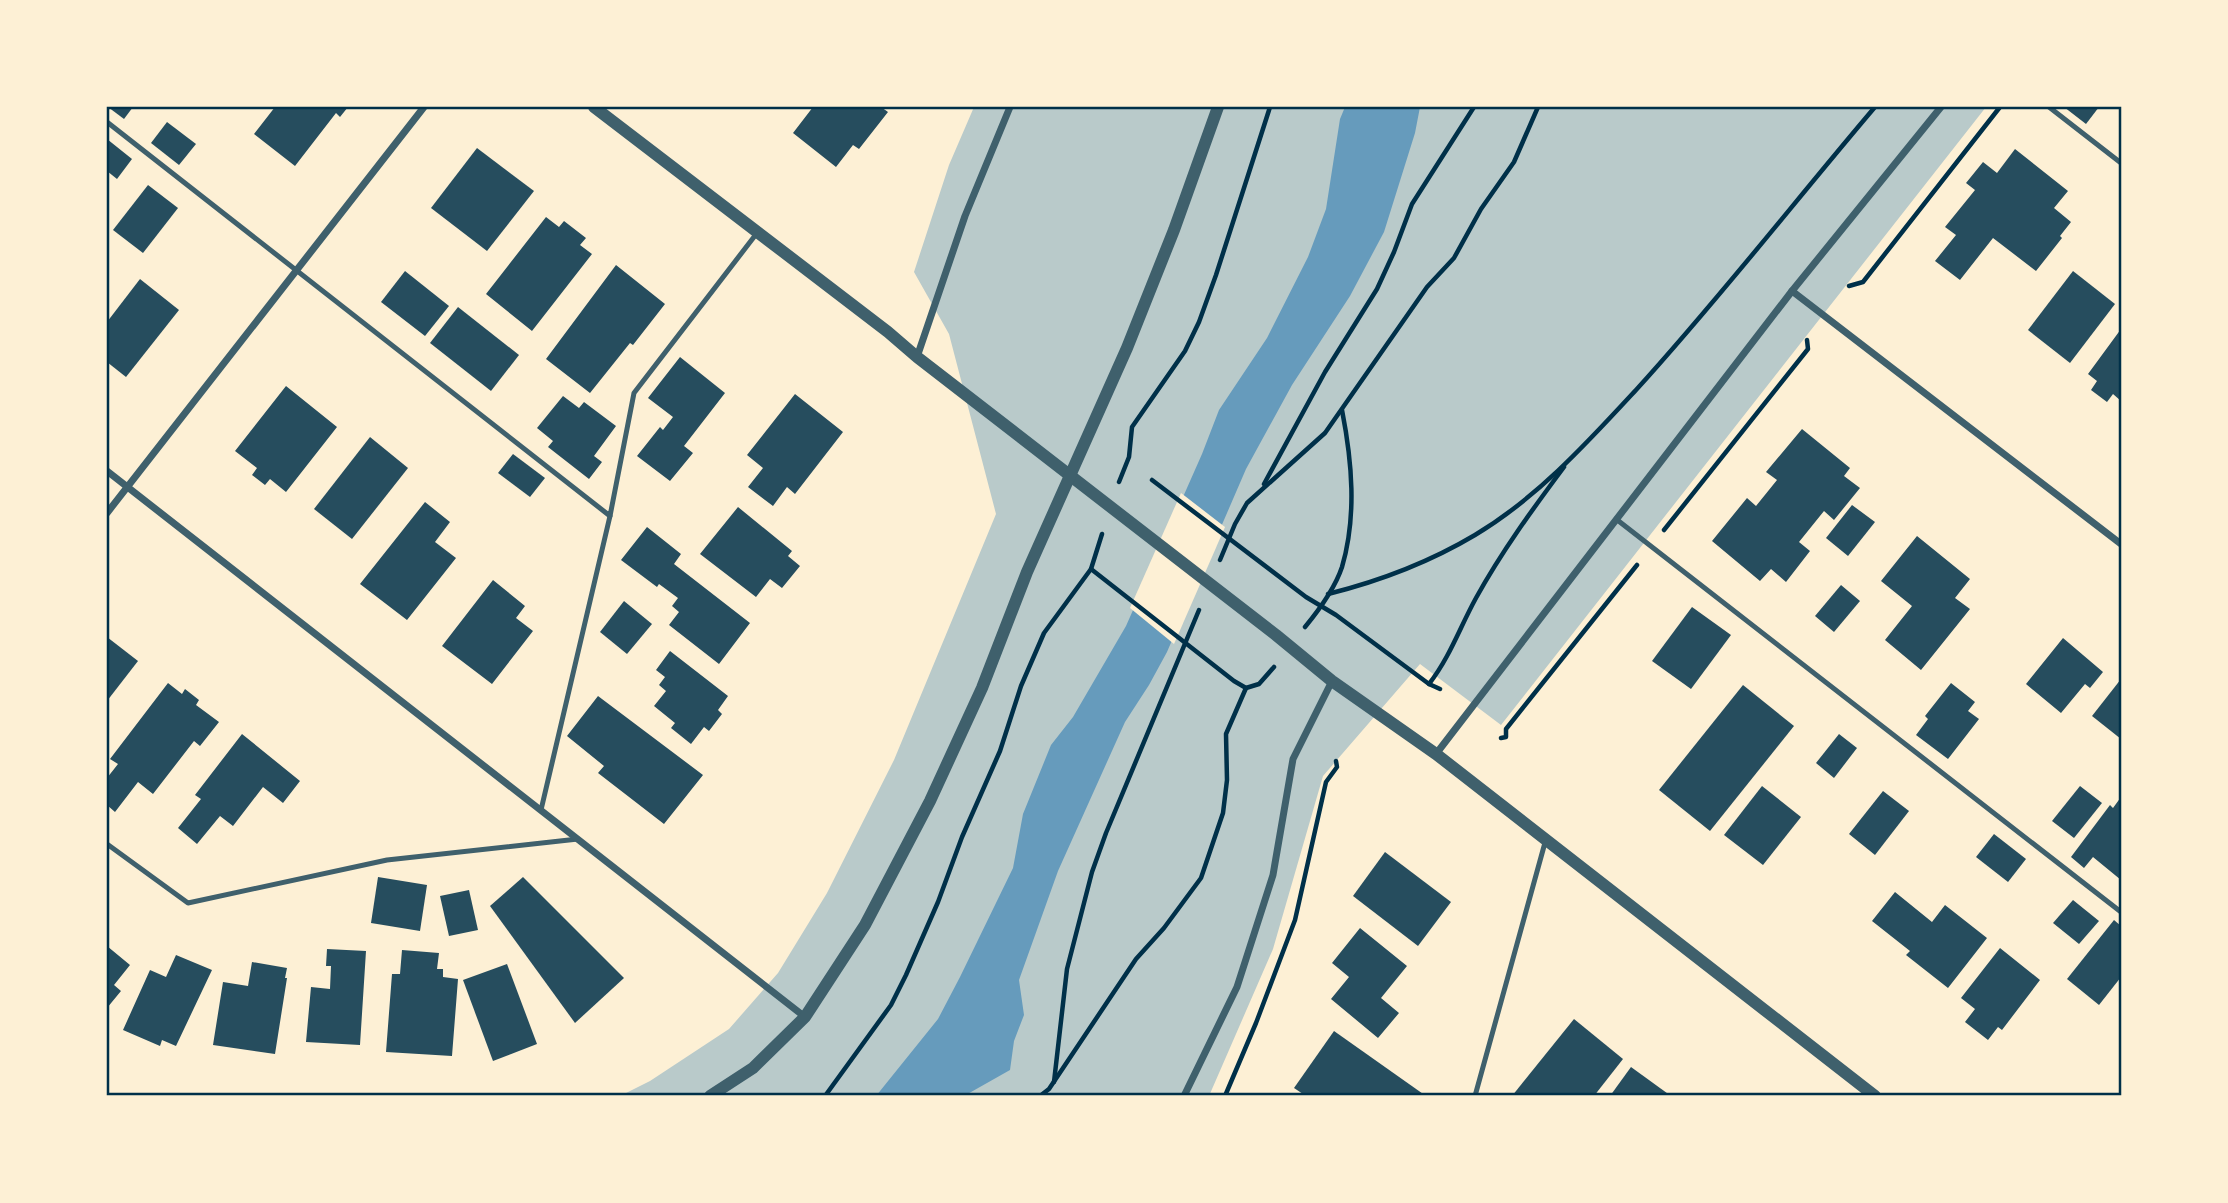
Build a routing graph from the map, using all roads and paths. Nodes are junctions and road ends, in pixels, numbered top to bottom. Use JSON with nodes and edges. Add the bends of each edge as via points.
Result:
{"nodes":[{"id":1,"x":424,"y":107,"type":"edge"},
{"id":2,"x":1010,"y":107,"type":"edge"},
{"id":3,"x":1218,"y":107,"type":"edge"},
{"id":4,"x":1270,"y":107,"type":"edge"},
{"id":5,"x":1474,"y":107,"type":"edge"},
{"id":6,"x":1538,"y":107,"type":"edge"},
{"id":7,"x":1875,"y":107,"type":"edge"},
{"id":8,"x":1941,"y":107,"type":"edge"},
{"id":9,"x":2000,"y":107,"type":"edge"},
{"id":10,"x":2049,"y":107,"type":"edge"},
{"id":11,"x":602,"y":109,"type":"edge"},
{"id":12,"x":107,"y":122,"type":"edge"},
{"id":13,"x":2121,"y":163,"type":"edge"},
{"id":14,"x":757,"y":233,"type":"junction"},
{"id":15,"x":296,"y":271,"type":"junction"},
{"id":16,"x":1849,"y":286,"type":"dead end"},
{"id":17,"x":1792,"y":290,"type":"junction"},
{"id":18,"x":917,"y":357,"type":"junction"},
{"id":19,"x":1342,"y":409,"type":"junction"},
{"id":20,"x":1129,"y":457,"type":"dead end"},
{"id":21,"x":1569,"y":461,"type":"junction"},
{"id":22,"x":107,"y":471,"type":"edge"},
{"id":23,"x":1070,"y":476,"type":"junction"},
{"id":24,"x":1152,"y":480,"type":"dead end"},
{"id":25,"x":127,"y":487,"type":"junction"},
{"id":26,"x":1262,"y":488,"type":"junction"},
{"id":27,"x":107,"y":513,"type":"edge"},
{"id":28,"x":610,"y":516,"type":"junction"},
{"id":29,"x":1616,"y":519,"type":"junction"},
{"id":30,"x":2121,"y":544,"type":"edge"},
{"id":31,"x":1219,"y":562,"type":"dead end"},
{"id":32,"x":1327,"y":594,"type":"junction"},
{"id":33,"x":1203,"y":601,"type":"dead end"},
{"id":34,"x":1319,"y":608,"type":"junction"},
{"id":35,"x":1332,"y":681,"type":"junction"},
{"id":36,"x":1259,"y":684,"type":"dead end"},
{"id":37,"x":1429,"y":684,"type":"junction"},
{"id":38,"x":1246,"y":688,"type":"junction"},
{"id":39,"x":1440,"y":689,"type":"dead end"},
{"id":40,"x":1436,"y":754,"type":"junction"},
{"id":41,"x":1336,"y":761,"type":"dead end"},
{"id":42,"x":541,"y":810,"type":"junction"},
{"id":43,"x":578,"y":839,"type":"junction"},
{"id":44,"x":1546,"y":839,"type":"junction"},
{"id":45,"x":107,"y":844,"type":"edge"},
{"id":46,"x":2121,"y":912,"type":"edge"},
{"id":47,"x":805,"y":1017,"type":"junction"},
{"id":48,"x":1054,"y":1082,"type":"junction"},
{"id":49,"x":710,"y":1096,"type":"edge"},
{"id":50,"x":825,"y":1096,"type":"edge"},
{"id":51,"x":1040,"y":1096,"type":"edge"},
{"id":52,"x":1184,"y":1096,"type":"edge"},
{"id":53,"x":1224,"y":1096,"type":"edge"},
{"id":54,"x":1475,"y":1096,"type":"edge"},
{"id":55,"x":1875,"y":1096,"type":"edge"}],
"edges":[{"from":1,"to":15,"type":"street"},
{"from":2,"to":18,"type":"street","via":[[965,216]]},
{"from":3,"to":23,"type":"street","via":[[1132,337]]},
{"from":4,"to":20,"type":"path","via":[[1199,322],[1185,351],[1132,427]]},
{"from":5,"to":26,"type":"path","via":[[1412,204],[1377,289]]},
{"from":6,"to":19,"type":"path","via":[[1514,162],[1480,209],[1454,258],[1427,287]]},
{"from":7,"to":21,"type":"path","via":[[1727,286]]},
{"from":8,"to":17,"type":"street"},
{"from":9,"to":16,"type":"path","via":[[1863,282]]},
{"from":10,"to":13,"type":"lane"},
{"from":11,"to":14,"type":"street"},
{"from":12,"to":15,"type":"lane"},
{"from":14,"to":18,"type":"street"},
{"from":14,"to":28,"type":"lane","via":[[634,393]]},
{"from":15,"to":25,"type":"street"},
{"from":15,"to":28,"type":"lane"},
{"from":17,"to":29,"type":"street"},
{"from":17,"to":30,"type":"street"},
{"from":18,"to":23,"type":"street"},
{"from":19,"to":26,"type":"path","via":[[1325,433]]},
{"from":19,"to":32,"type":"path","via":[[1352,467],[1350,510],[1341,569]]},
{"from":21,"to":32,"type":"path","via":[[1504,515],[1452,547],[1385,578]]},
{"from":21,"to":37,"type":"path","via":[[1512,536]]},
{"from":22,"to":25,"type":"street"},
{"from":23,"to":35,"type":"street"},
{"from":23,"to":47,"type":"street","via":[[930,801],[865,925]]},
{"from":24,"to":34,"type":"path"},
{"from":25,"to":27,"type":"street"},
{"from":25,"to":42,"type":"street"},
{"from":26,"to":31,"type":"path","via":[[1240,514]]},
{"from":28,"to":42,"type":"lane"},
{"from":29,"to":40,"type":"street"},
{"from":29,"to":46,"type":"lane"},
{"from":32,"to":34,"type":"path"},
{"from":33,"to":48,"type":"path","via":[[1092,872],[1067,969]]},
{"from":34,"to":37,"type":"path"},
{"from":35,"to":40,"type":"street"},
{"from":35,"to":52,"type":"street","via":[[1293,760],[1273,875],[1237,987]]},
{"from":36,"to":38,"type":"path"},
{"from":37,"to":39,"type":"path"},
{"from":38,"to":48,"type":"path","via":[[1226,734],[1223,813],[1201,878],[1136,959]]},
{"from":38,"to":50,"type":"path","via":[[1091,569],[1044,633],[1000,751],[896,995]]},
{"from":40,"to":44,"type":"street"},
{"from":41,"to":53,"type":"path","via":[[1326,782],[1295,920]]},
{"from":42,"to":43,"type":"street"},
{"from":43,"to":45,"type":"lane","via":[[387,860],[188,903]]},
{"from":43,"to":47,"type":"street"},
{"from":44,"to":54,"type":"lane"},
{"from":44,"to":55,"type":"street"},
{"from":47,"to":49,"type":"street","via":[[753,1068]]},
{"from":48,"to":51,"type":"path"}]}
